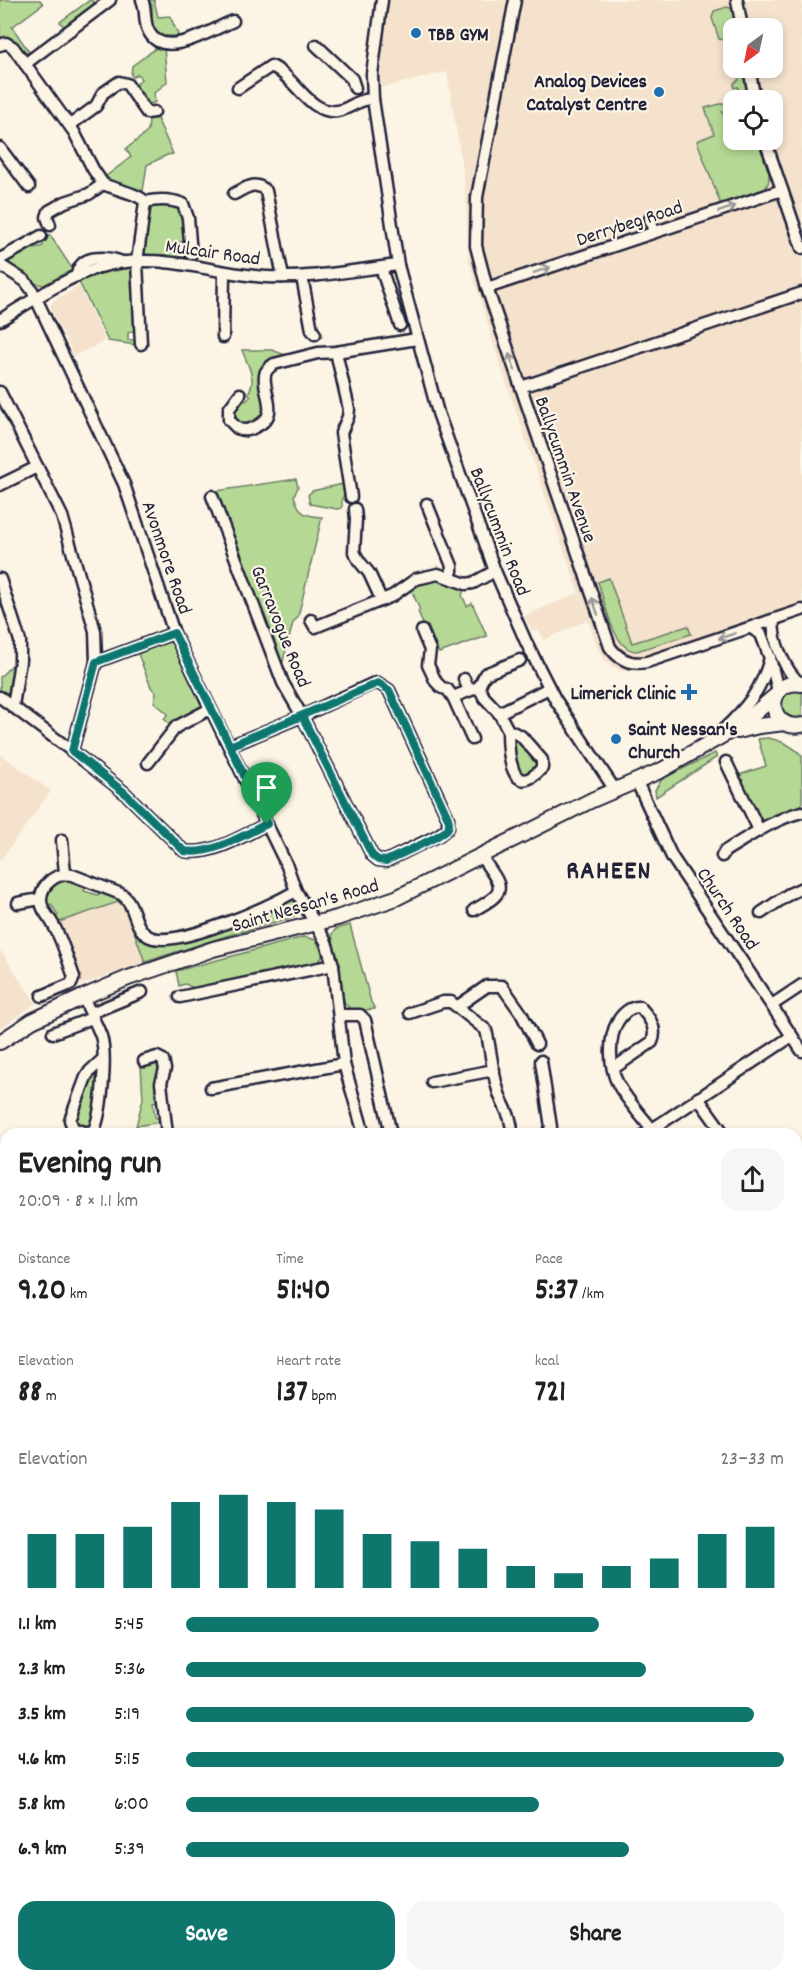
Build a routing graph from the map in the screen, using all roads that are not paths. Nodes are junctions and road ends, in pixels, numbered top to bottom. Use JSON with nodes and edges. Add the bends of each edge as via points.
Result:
{"nodes":[{"id":1,"x":142,"y":0,"type":"edge"},
{"id":2,"x":382,"y":0,"type":"edge"},
{"id":3,"x":516,"y":0,"type":"edge"},
{"id":4,"x":737,"y":0,"type":"edge"},
{"id":5,"x":103,"y":2,"type":"edge"},
{"id":6,"x":740,"y":18,"type":"edge"},
{"id":7,"x":233,"y":21,"type":"dead end"},
{"id":8,"x":0,"y":45,"type":"edge"},
{"id":9,"x":316,"y":45,"type":"dead end"},
{"id":10,"x":25,"y":64,"type":"junction"},
{"id":11,"x":372,"y":74,"type":"junction"},
{"id":12,"x":238,"y":88,"type":"dead end"},
{"id":13,"x":372,"y":99,"type":"junction"},
{"id":14,"x":154,"y":112,"type":"dead end"},
{"id":15,"x":70,"y":125,"type":"junction"},
{"id":16,"x":0,"y":148,"type":"edge"},
{"id":17,"x":768,"y":150,"type":"edge"},
{"id":18,"x":10,"y":163,"type":"junction"},
{"id":19,"x":0,"y":170,"type":"edge"},
{"id":20,"x":103,"y":184,"type":"junction"},
{"id":21,"x":29,"y":188,"type":"dead end"},
{"id":22,"x":782,"y":190,"type":"junction"},
{"id":23,"x":234,"y":194,"type":"dead end"},
{"id":24,"x":146,"y":202,"type":"junction"},
{"id":25,"x":650,"y":219,"type":"dead end"},
{"id":26,"x":50,"y":225,"type":"dead end"},
{"id":27,"x":654,"y":232,"type":"junction"},
{"id":28,"x":41,"y":236,"type":"dead end"},
{"id":29,"x":801,"y":244,"type":"edge"},
{"id":30,"x":191,"y":254,"type":"dead end"},
{"id":31,"x":0,"y":259,"type":"edge"},
{"id":32,"x":136,"y":262,"type":"junction"},
{"id":33,"x":0,"y":265,"type":"edge"},
{"id":34,"x":398,"y":266,"type":"junction"},
{"id":35,"x":381,"y":268,"type":"junction"},
{"id":36,"x":224,"y":272,"type":"junction"},
{"id":37,"x":302,"y":277,"type":"junction"},
{"id":38,"x":283,"y":278,"type":"junction"},
{"id":39,"x":487,"y":288,"type":"junction"},
{"id":40,"x":802,"y":293,"type":"edge"},
{"id":41,"x":36,"y":299,"type":"junction"},
{"id":42,"x":0,"y":320,"type":"edge"},
{"id":43,"x":400,"y":325,"type":"dead end"},
{"id":44,"x":315,"y":334,"type":"dead end"},
{"id":45,"x":223,"y":337,"type":"dead end"},
{"id":46,"x":137,"y":339,"type":"dead end"},
{"id":47,"x":417,"y":339,"type":"junction"},
{"id":48,"x":336,"y":352,"type":"junction"},
{"id":49,"x":521,"y":387,"type":"junction"},
{"id":50,"x":240,"y":394,"type":"dead end"},
{"id":51,"x":1,"y":398,"type":"edge"},
{"id":52,"x":37,"y":467,"type":"junction"},
{"id":53,"x":0,"y":485,"type":"edge"},
{"id":54,"x":212,"y":496,"type":"dead end"},
{"id":55,"x":351,"y":497,"type":"dead end"},
{"id":56,"x":427,"y":504,"type":"dead end"},
{"id":57,"x":355,"y":509,"type":"dead end"},
{"id":58,"x":495,"y":571,"type":"junction"},
{"id":59,"x":450,"y":577,"type":"junction"},
{"id":60,"x":0,"y":579,"type":"edge"},
{"id":61,"x":381,"y":599,"type":"junction"},
{"id":62,"x":802,"y":610,"type":"edge"},
{"id":63,"x":311,"y":620,"type":"dead end"},
{"id":64,"x":774,"y":620,"type":"junction"},
{"id":65,"x":751,"y":628,"type":"junction"},
{"id":66,"x":422,"y":631,"type":"dead end"},
{"id":67,"x":174,"y":633,"type":"junction"},
{"id":68,"x":770,"y":658,"type":"junction"},
{"id":69,"x":520,"y":660,"type":"dead end"},
{"id":70,"x":96,"y":662,"type":"junction"},
{"id":71,"x":464,"y":679,"type":"dead end"},
{"id":72,"x":801,"y":684,"type":"edge"},
{"id":73,"x":474,"y":688,"type":"junction"},
{"id":74,"x":549,"y":688,"type":"junction"},
{"id":75,"x":777,"y":694,"type":"junction"},
{"id":76,"x":453,"y":697,"type":"junction"},
{"id":77,"x":0,"y":698,"type":"edge"},
{"id":78,"x":13,"y":706,"type":"junction"},
{"id":79,"x":210,"y":709,"type":"junction"},
{"id":80,"x":499,"y":713,"type":"junction"},
{"id":81,"x":302,"y":716,"type":"junction"},
{"id":82,"x":792,"y":724,"type":"edge"},
{"id":83,"x":508,"y":730,"type":"junction"},
{"id":84,"x":727,"y":734,"type":"junction"},
{"id":85,"x":802,"y":735,"type":"edge"},
{"id":86,"x":472,"y":739,"type":"dead end"},
{"id":87,"x":710,"y":743,"type":"junction"},
{"id":88,"x":230,"y":746,"type":"junction"},
{"id":89,"x":72,"y":751,"type":"junction"},
{"id":90,"x":726,"y":762,"type":"dead end"},
{"id":91,"x":148,"y":763,"type":"dead end"},
{"id":92,"x":636,"y":780,"type":"junction"},
{"id":93,"x":615,"y":790,"type":"junction"},
{"id":94,"x":802,"y":812,"type":"edge"},
{"id":95,"x":267,"y":824,"type":"junction"},
{"id":96,"x":759,"y":830,"type":"junction"},
{"id":97,"x":62,"y":840,"type":"dead end"},
{"id":98,"x":481,"y":856,"type":"junction"},
{"id":99,"x":723,"y":856,"type":"dead end"},
{"id":100,"x":66,"y":873,"type":"junction"},
{"id":101,"x":802,"y":888,"type":"edge"},
{"id":102,"x":296,"y":891,"type":"junction"},
{"id":103,"x":40,"y":899,"type":"junction"},
{"id":104,"x":18,"y":903,"type":"dead end"},
{"id":105,"x":474,"y":910,"type":"dead end"},
{"id":106,"x":761,"y":913,"type":"dead end"},
{"id":107,"x":315,"y":923,"type":"junction"},
{"id":108,"x":333,"y":965,"type":"junction"},
{"id":109,"x":802,"y":985,"type":"edge"},
{"id":110,"x":142,"y":992,"type":"dead end"},
{"id":111,"x":42,"y":996,"type":"dead end"},
{"id":112,"x":83,"y":997,"type":"junction"},
{"id":113,"x":180,"y":998,"type":"dead end"},
{"id":114,"x":772,"y":1005,"type":"junction"},
{"id":115,"x":458,"y":1006,"type":"junction"},
{"id":116,"x":410,"y":1013,"type":"dead end"},
{"id":117,"x":91,"y":1015,"type":"junction"},
{"id":118,"x":339,"y":1015,"type":"junction"},
{"id":119,"x":53,"y":1033,"type":"dead end"},
{"id":120,"x":792,"y":1036,"type":"junction"},
{"id":121,"x":0,"y":1042,"type":"edge"},
{"id":122,"x":537,"y":1044,"type":"dead end"},
{"id":123,"x":802,"y":1051,"type":"edge"},
{"id":124,"x":102,"y":1060,"type":"junction"},
{"id":125,"x":144,"y":1060,"type":"dead end"},
{"id":126,"x":541,"y":1061,"type":"dead end"},
{"id":127,"x":344,"y":1064,"type":"junction"},
{"id":128,"x":614,"y":1068,"type":"junction"},
{"id":129,"x":494,"y":1070,"type":"junction"},
{"id":130,"x":432,"y":1082,"type":"dead end"},
{"id":131,"x":211,"y":1088,"type":"dead end"},
{"id":132,"x":698,"y":1098,"type":"junction"},
{"id":133,"x":73,"y":1128,"type":"edge"},
{"id":134,"x":95,"y":1128,"type":"edge"},
{"id":135,"x":166,"y":1128,"type":"edge"},
{"id":136,"x":362,"y":1128,"type":"edge"},
{"id":137,"x":390,"y":1128,"type":"edge"},
{"id":138,"x":512,"y":1128,"type":"edge"},
{"id":139,"x":551,"y":1128,"type":"edge"},
{"id":140,"x":646,"y":1128,"type":"edge"},
{"id":141,"x":654,"y":1128,"type":"edge"},
{"id":142,"x":720,"y":1128,"type":"edge"}],
"edges":[{"from":1,"to":7,"type":"street","via":[[147,29],[166,44],[178,44]]},
{"from":2,"to":11,"type":"street"},
{"from":3,"to":39,"type":"street","name":"Ballycummin Avenue","via":[[477,197],[477,246]]},
{"from":4,"to":6,"type":"street"},
{"from":5,"to":10,"type":"street"},
{"from":8,"to":10,"type":"street","via":[[9,44]]},
{"from":9,"to":11,"type":"street","via":[[353,84],[361,75]]},
{"from":10,"to":15,"type":"street"},
{"from":11,"to":13,"type":"street"},
{"from":12,"to":13,"type":"street","via":[[271,66],[310,100],[331,111]]},
{"from":13,"to":34,"type":"street"},
{"from":14,"to":15,"type":"street","via":[[147,113],[123,81],[103,93],[96,106]]},
{"from":15,"to":20,"type":"street"},
{"from":16,"to":18,"type":"street"},
{"from":17,"to":22,"type":"street"},
{"from":18,"to":19,"type":"street"},
{"from":18,"to":21,"type":"street"},
{"from":20,"to":24,"type":"street"},
{"from":20,"to":26,"type":"street","via":[[49,211]]},
{"from":27,"to":22,"type":"street","name":"Derrybeg Road","one_way":true},
{"from":22,"to":29,"type":"street"},
{"from":23,"to":38,"type":"street","via":[[251,185],[266,191]]},
{"from":24,"to":30,"type":"street","via":[[183,204]]},
{"from":24,"to":32,"type":"street"},
{"from":25,"to":27,"type":"street"},
{"from":39,"to":27,"type":"street","name":"Derrybeg Road","one_way":true},
{"from":28,"to":31,"type":"street"},
{"from":32,"to":36,"type":"street","name":"Mulcair Road","via":[[178,262]]},
{"from":32,"to":41,"type":"street","name":"Mulcair Road","via":[[99,267]]},
{"from":32,"to":46,"type":"street"},
{"from":33,"to":41,"type":"street","name":"Avonmore Road","via":[[25,281]]},
{"from":34,"to":35,"type":"street","name":"Mulcair Road"},
{"from":34,"to":47,"type":"street","name":"Ballycummin Road"},
{"from":35,"to":37,"type":"street","name":"Mulcair Road"},
{"from":35,"to":43,"type":"street"},
{"from":36,"to":38,"type":"street","name":"Mulcair Road"},
{"from":36,"to":45,"type":"street"},
{"from":37,"to":38,"type":"street","name":"Mulcair Road"},
{"from":37,"to":44,"type":"street"},
{"from":49,"to":39,"type":"street","name":"Ballycummin Avenue","one_way":true},
{"from":40,"to":49,"type":"street"},
{"from":41,"to":42,"type":"street","name":"Mulcair Road"},
{"from":41,"to":67,"type":"street","name":"Avonmore Road","via":[[124,484]]},
{"from":47,"to":48,"type":"street"},
{"from":47,"to":58,"type":"street","name":"Ballycummin Road","via":[[438,413]]},
{"from":48,"to":50,"type":"street","via":[[318,353],[269,368],[265,379],[270,400],[268,414],[264,422],[249,430],[237,428],[229,420],[229,409]]},
{"from":48,"to":55,"type":"street","via":[[349,409],[341,433]]},
{"from":65,"to":49,"type":"street","name":"Ballycummin Avenue","one_way":true,"via":[[647,662],[632,663],[620,658],[604,635]]},
{"from":51,"to":52,"type":"street"},
{"from":52,"to":53,"type":"street"},
{"from":52,"to":70,"type":"street","via":[[62,516],[95,631]]},
{"from":54,"to":81,"type":"street","name":"Garravogue Road","via":[[283,683]]},
{"from":56,"to":59,"type":"street","via":[[452,566]]},
{"from":57,"to":61,"type":"street","via":[[354,552]]},
{"from":58,"to":59,"type":"street","via":[[466,584]]},
{"from":58,"to":74,"type":"street","name":"Ballycummin Road"},
{"from":59,"to":61,"type":"street","via":[[438,574],[416,579]]},
{"from":60,"to":78,"type":"street","via":[[20,641]]},
{"from":61,"to":63,"type":"street","via":[[315,627]]},
{"from":62,"to":64,"type":"street"},
{"from":64,"to":65,"type":"street"},
{"from":64,"to":72,"type":"street","via":[[776,642],[789,672]]},
{"from":65,"to":68,"type":"street","via":[[761,634]]},
{"from":66,"to":76,"type":"street","via":[[430,650],[428,665],[436,682]]},
{"from":67,"to":70,"type":"street"},
{"from":67,"to":79,"type":"street","name":"Avonmore Road"},
{"from":68,"to":75,"type":"street"},
{"from":68,"to":87,"type":"street","via":[[758,690],[740,715]]},
{"from":69,"to":73,"type":"street","via":[[485,674]]},
{"from":70,"to":89,"type":"street"},
{"from":71,"to":73,"type":"street"},
{"from":72,"to":75,"type":"main road","via":[[790,684]]},
{"from":73,"to":76,"type":"street"},
{"from":73,"to":80,"type":"street"},
{"from":74,"to":80,"type":"street"},
{"from":74,"to":93,"type":"street","name":"Ballycummin Road"},
{"from":75,"to":82,"type":"main road","via":[[777,715]]},
{"from":75,"to":84,"type":"main road"},
{"from":76,"to":86,"type":"street"},
{"from":77,"to":78,"type":"street"},
{"from":78,"to":89,"type":"street"},
{"from":79,"to":88,"type":"street","name":"Avonmore Road"},
{"from":79,"to":91,"type":"street","via":[[177,727]]},
{"from":80,"to":83,"type":"street"},
{"from":81,"to":81,"type":"street","name":"Garravogue Road","via":[[372,684],[389,690],[448,818],[448,828],[386,861],[378,860]]},
{"from":81,"to":88,"type":"street"},
{"from":82,"to":84,"type":"main road","via":[[759,726]]},
{"from":82,"to":85,"type":"main road"},
{"from":83,"to":83,"type":"street","via":[[512,769],[522,780],[530,779],[543,763],[521,736]]},
{"from":84,"to":87,"type":"main road","name":"Saint Nessan's Road"},
{"from":87,"to":92,"type":"main road","name":"Saint Nessan's Road"},
{"from":88,"to":95,"type":"street","name":"Avonmore Road"},
{"from":89,"to":95,"type":"street","via":[[125,793],[184,851],[208,851]]},
{"from":90,"to":96,"type":"street"},
{"from":92,"to":93,"type":"main road","name":"Saint Nessan's Road"},
{"from":92,"to":114,"type":"street","name":"Church Road","via":[[672,857]]},
{"from":93,"to":98,"type":"main road","name":"Saint Nessan's Road"},
{"from":94,"to":96,"type":"street"},
{"from":95,"to":102,"type":"street","name":"Avonmore Road"},
{"from":96,"to":99,"type":"street"},
{"from":97,"to":100,"type":"street"},
{"from":98,"to":105,"type":"street","via":[[499,890],[492,900]]},
{"from":98,"to":107,"type":"main road","name":"Saint Nessan's Road","via":[[379,905]]},
{"from":100,"to":102,"type":"street","via":[[126,897],[137,924],[149,936],[163,940],[235,921]]},
{"from":100,"to":103,"type":"street","via":[[48,882]]},
{"from":101,"to":106,"type":"street"},
{"from":102,"to":107,"type":"street","name":"Avonmore Road"},
{"from":103,"to":104,"type":"street"},
{"from":103,"to":111,"type":"street","via":[[74,977],[71,984]]},
{"from":107,"to":108,"type":"street","name":"Avonmore Road"},
{"from":107,"to":112,"type":"main road","name":"Saint Nessan's Road","via":[[196,955]]},
{"from":108,"to":113,"type":"street"},
{"from":108,"to":118,"type":"street","name":"Avonmore Road"},
{"from":109,"to":114,"type":"street"},
{"from":110,"to":117,"type":"street"},
{"from":112,"to":117,"type":"street"},
{"from":112,"to":121,"type":"main road","name":"Saint Nessan's Road"},
{"from":114,"to":120,"type":"street","name":"Church Road"},
{"from":115,"to":116,"type":"street","via":[[443,1002]]},
{"from":115,"to":122,"type":"street","via":[[487,986],[502,986]]},
{"from":115,"to":129,"type":"street","via":[[486,1030]]},
{"from":117,"to":119,"type":"street"},
{"from":117,"to":124,"type":"street","via":[[100,1036]]},
{"from":118,"to":127,"type":"street","name":"Avonmore Road"},
{"from":118,"to":137,"type":"street","via":[[357,1014],[365,1020]]},
{"from":120,"to":123,"type":"street","name":"Church Road"},
{"from":120,"to":132,"type":"street"},
{"from":124,"to":133,"type":"street","via":[[86,1077],[70,1120]]},
{"from":124,"to":134,"type":"street","via":[[101,1100]]},
{"from":125,"to":135,"type":"street","via":[[163,1060],[161,1083]]},
{"from":126,"to":139,"type":"street"},
{"from":127,"to":131,"type":"street"},
{"from":127,"to":136,"type":"street","name":"Avonmore Road"},
{"from":128,"to":128,"type":"street","via":[[614,1028],[632,1007],[640,1007],[654,1027],[654,1038]]},
{"from":128,"to":140,"type":"street","via":[[617,1082]]},
{"from":129,"to":130,"type":"street"},
{"from":129,"to":138,"type":"street"},
{"from":132,"to":141,"type":"street"},
{"from":132,"to":142,"type":"street"}]}
